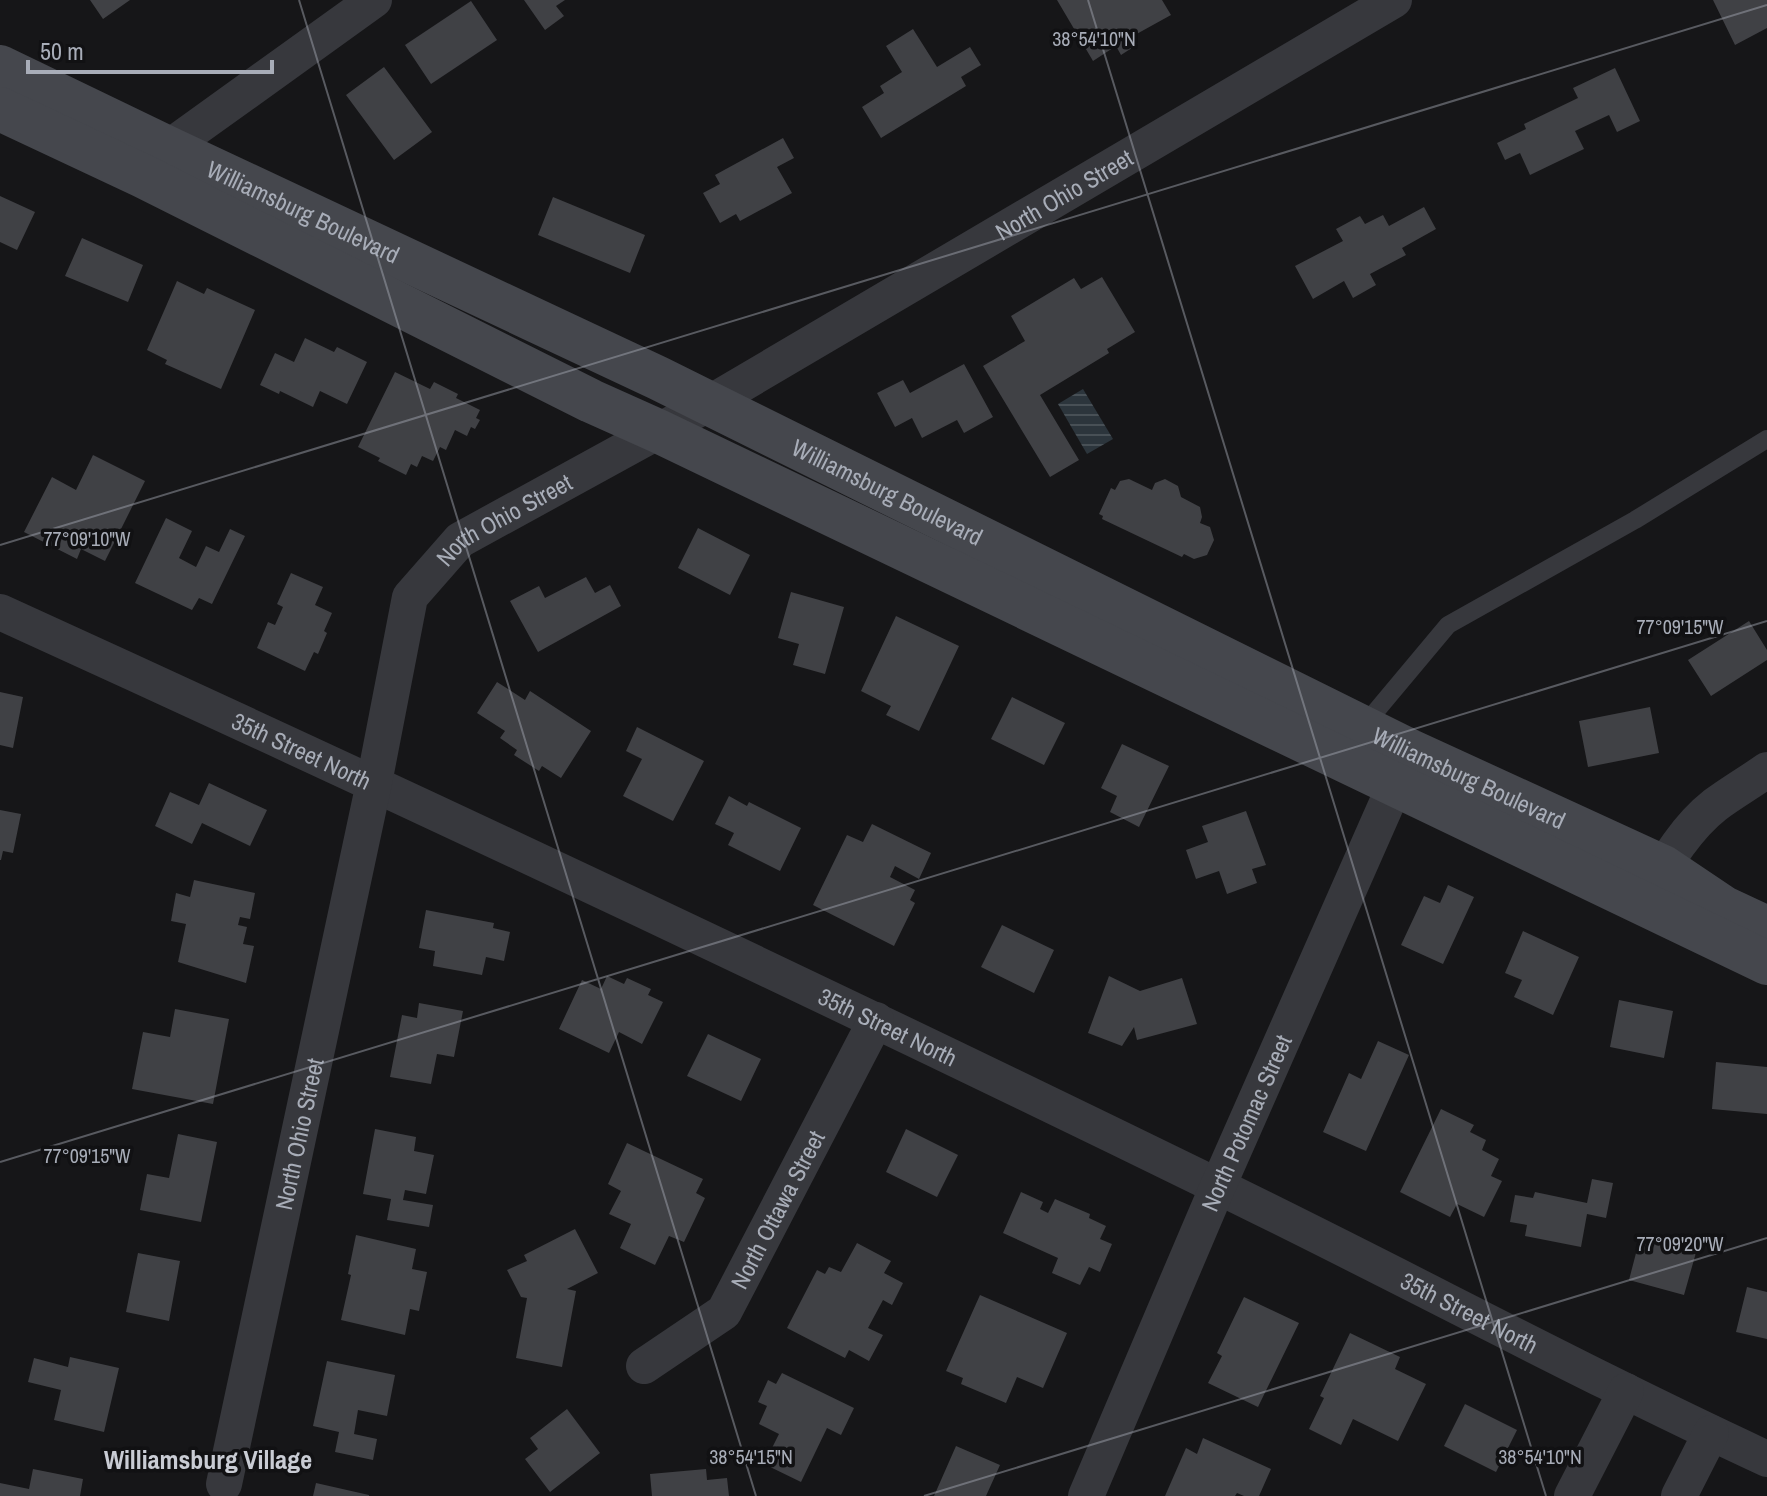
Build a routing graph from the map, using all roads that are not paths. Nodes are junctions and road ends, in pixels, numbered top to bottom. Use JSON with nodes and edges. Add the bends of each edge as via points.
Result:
{"nodes":[{"id":1,"x":374,"y":0,"type":"edge"},
{"id":2,"x":1394,"y":0,"type":"edge"},
{"id":3,"x":0,"y":67,"type":"edge"},
{"id":4,"x":0,"y":109,"type":"edge"},
{"id":5,"x":156,"y":162,"type":"junction"},
{"id":6,"x":708,"y":404,"type":"junction"},
{"id":7,"x":658,"y":431,"type":"junction"},
{"id":8,"x":1767,"y":439,"type":"edge"},
{"id":9,"x":0,"y":612,"type":"edge"},
{"id":10,"x":1354,"y":743,"type":"junction"},
{"id":11,"x":1403,"y":768,"type":"junction"},
{"id":12,"x":1767,"y":770,"type":"edge"},
{"id":13,"x":374,"y":783,"type":"junction"},
{"id":14,"x":1653,"y":885,"type":"junction"},
{"id":15,"x":1767,"y":928,"type":"edge"},
{"id":16,"x":1767,"y":963,"type":"edge"},
{"id":17,"x":876,"y":1020,"type":"junction"},
{"id":18,"x":1218,"y":1186,"type":"junction"},
{"id":19,"x":644,"y":1366,"type":"dead end"},
{"id":20,"x":1626,"y":1391,"type":"junction"},
{"id":21,"x":1711,"y":1433,"type":"junction"},
{"id":22,"x":1767,"y":1459,"type":"edge"},
{"id":23,"x":224,"y":1484,"type":"dead end"},
{"id":24,"x":1086,"y":1496,"type":"edge"},
{"id":25,"x":1572,"y":1496,"type":"edge"},
{"id":26,"x":1679,"y":1496,"type":"edge"}],
"edges":[{"from":1,"to":5,"type":"street"},
{"from":2,"to":6,"type":"street","name":"North Ohio Street"},
{"from":3,"to":5,"type":"main road","name":"Williamsburg Boulevard"},
{"from":4,"to":5,"type":"main road","name":"Williamsburg Boulevard"},
{"from":5,"to":6,"type":"main road","name":"Williamsburg Boulevard"},
{"from":5,"to":7,"type":"main road","name":"Williamsburg Boulevard","via":[[591,401]]},
{"from":6,"to":7,"type":"street","name":"North Ohio Street"},
{"from":6,"to":10,"type":"main road","name":"Williamsburg Boulevard"},
{"from":7,"to":10,"type":"main road","name":"Williamsburg Boulevard"},
{"from":7,"to":13,"type":"street","name":"North Ohio Street","via":[[460,540],[410,597]]},
{"from":8,"to":10,"type":"lane","via":[[1448,625]]},
{"from":9,"to":13,"type":"street","name":"35th Street North"},
{"from":10,"to":11,"type":"main road","name":"Williamsburg Boulevard"},
{"from":11,"to":14,"type":"main road","name":"Williamsburg Boulevard"},
{"from":11,"to":18,"type":"street","name":"North Potomac Street"},
{"from":12,"to":14,"type":"street","via":[[1712,807],[1690,829]]},
{"from":13,"to":17,"type":"street","name":"35th Street North"},
{"from":13,"to":23,"type":"street","name":"North Ohio Street"},
{"from":14,"to":15,"type":"main road","name":"Williamsburg Boulevard"},
{"from":14,"to":16,"type":"main road","name":"Williamsburg Boulevard"},
{"from":17,"to":18,"type":"street","name":"35th Street North"},
{"from":17,"to":19,"type":"street","name":"North Ottawa Street","via":[[724,1312]]},
{"from":18,"to":20,"type":"street","name":"35th Street North"},
{"from":18,"to":24,"type":"street","name":"North Potomac Street"},
{"from":20,"to":21,"type":"street","name":"35th Street North"},
{"from":20,"to":25,"type":"street"},
{"from":21,"to":22,"type":"street","name":"35th Street North"},
{"from":21,"to":26,"type":"street"}]}
